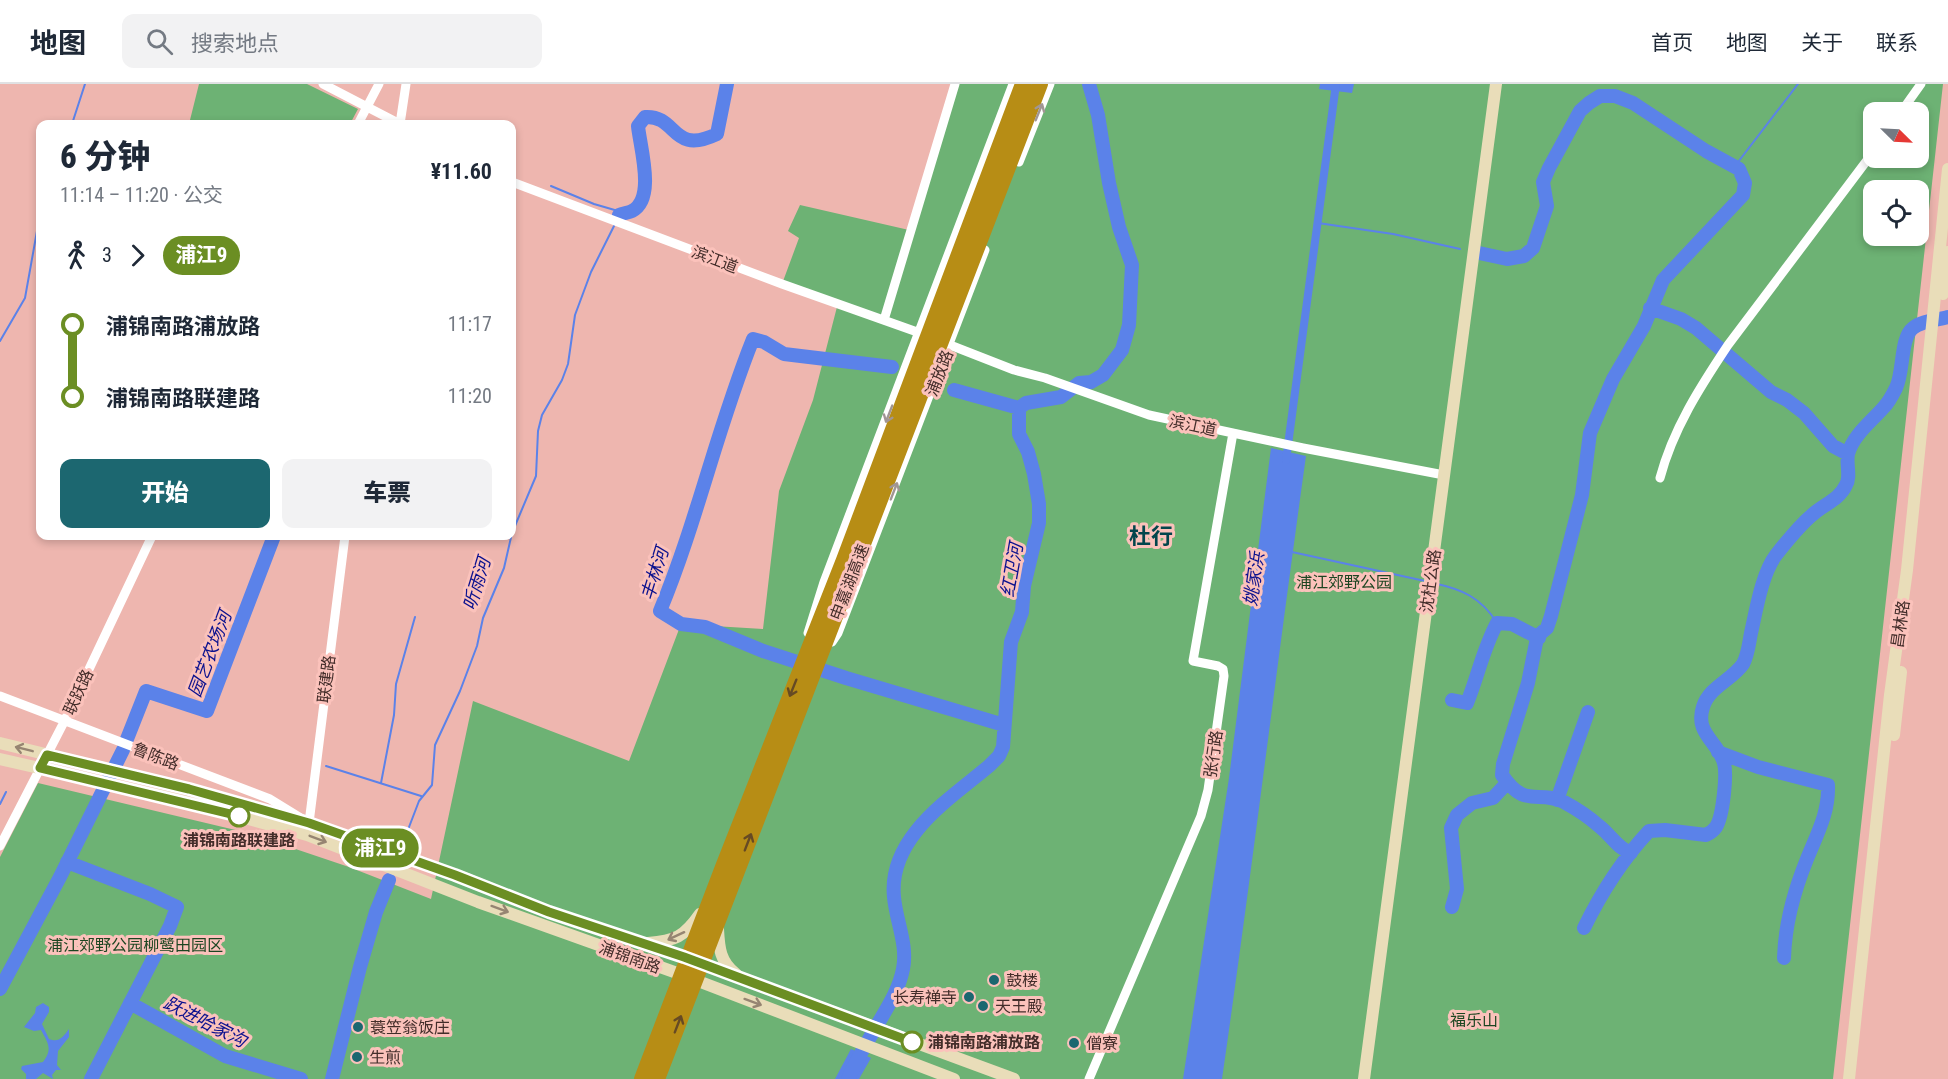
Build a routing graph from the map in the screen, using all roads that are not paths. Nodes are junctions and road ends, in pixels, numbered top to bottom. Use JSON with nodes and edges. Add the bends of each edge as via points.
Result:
{"nodes":[{"id":1,"x":323,"y":84,"type":"edge"},
{"id":2,"x":379,"y":84,"type":"edge"},
{"id":3,"x":406,"y":84,"type":"edge"},
{"id":4,"x":955,"y":84,"type":"edge"},
{"id":5,"x":1013,"y":84,"type":"edge"},
{"id":6,"x":1023,"y":84,"type":"edge"},
{"id":7,"x":1040,"y":84,"type":"edge"},
{"id":8,"x":1050,"y":84,"type":"edge"},
{"id":9,"x":1496,"y":84,"type":"edge"},
{"id":10,"x":1921,"y":84,"type":"edge"},
{"id":11,"x":1908,"y":102,"type":"edge"},
{"id":12,"x":367,"y":107,"type":"junction"},
{"id":13,"x":360,"y":120,"type":"edge"},
{"id":14,"x":392,"y":120,"type":"edge"},
{"id":15,"x":401,"y":120,"type":"edge"},
{"id":16,"x":1863,"y":166,"type":"edge"},
{"id":17,"x":1948,"y":169,"type":"edge"},
{"id":18,"x":516,"y":184,"type":"edge"},
{"id":19,"x":1948,"y":252,"type":"edge"},
{"id":20,"x":1937,"y":309,"type":"junction"},
{"id":21,"x":884,"y":320,"type":"junction"},
{"id":22,"x":920,"y":333,"type":"junction"},
{"id":23,"x":1934,"y":333,"type":"junction"},
{"id":24,"x":950,"y":345,"type":"junction"},
{"id":25,"x":1233,"y":434,"type":"junction"},
{"id":26,"x":1444,"y":475,"type":"junction"},
{"id":27,"x":1660,"y":478,"type":"dead end"},
{"id":28,"x":150,"y":540,"type":"edge"},
{"id":29,"x":344,"y":540,"type":"edge"},
{"id":30,"x":804,"y":656,"type":"dead end"},
{"id":31,"x":822,"y":660,"type":"dead end"},
{"id":32,"x":0,"y":696,"type":"edge"},
{"id":33,"x":64,"y":722,"type":"junction"},
{"id":34,"x":0,"y":743,"type":"edge"},
{"id":35,"x":47,"y":755,"type":"junction"},
{"id":36,"x":0,"y":759,"type":"edge"},
{"id":37,"x":40,"y":768,"type":"junction"},
{"id":38,"x":309,"y":823,"type":"junction"},
{"id":39,"x":0,"y":846,"type":"edge"},
{"id":40,"x":703,"y":910,"type":"dead end"},
{"id":41,"x":718,"y":929,"type":"dead end"},
{"id":42,"x":639,"y":942,"type":"junction"},
{"id":43,"x":741,"y":979,"type":"junction"},
{"id":44,"x":642,"y":1079,"type":"edge"},
{"id":45,"x":657,"y":1079,"type":"edge"},
{"id":46,"x":954,"y":1079,"type":"edge"},
{"id":47,"x":1014,"y":1079,"type":"edge"},
{"id":48,"x":1089,"y":1079,"type":"edge"},
{"id":49,"x":1364,"y":1079,"type":"edge"},
{"id":50,"x":1849,"y":1079,"type":"edge"},
{"id":51,"x":1855,"y":1079,"type":"edge"}],
"edges":[{"from":1,"to":12,"type":"street"},
{"from":2,"to":12,"type":"street"},
{"from":3,"to":15,"type":"street"},
{"from":4,"to":21,"type":"street"},
{"from":5,"to":22,"type":"street","name":"浦放路"},
{"from":6,"to":44,"type":"highway","name":"申嘉湖高速","one_way":true,"via":[[840,571]]},
{"from":45,"to":7,"type":"highway","name":"申嘉湖高速","one_way":true},
{"from":24,"to":8,"type":"street","name":"浦放路","one_way":true},
{"from":9,"to":26,"type":"street","name":"沈杜公路"},
{"from":10,"to":11,"type":"street"},
{"from":12,"to":13,"type":"street"},
{"from":12,"to":14,"type":"street"},
{"from":16,"to":27,"type":"street","via":[[1705,378],[1682,418]]},
{"from":17,"to":20,"type":"street","name":"昌林路"},
{"from":18,"to":21,"type":"street","name":"滨江道"},
{"from":19,"to":20,"type":"street","name":"昌林路"},
{"from":20,"to":23,"type":"street","name":"昌林路"},
{"from":21,"to":22,"type":"street","name":"滨江道"},
{"from":22,"to":30,"type":"street","name":"浦放路","one_way":true,"via":[[824,582]]},
{"from":23,"to":50,"type":"street","name":"昌林路"},
{"from":23,"to":51,"type":"street","name":"昌林路"},
{"from":24,"to":25,"type":"street","name":"滨江道","via":[[1149,415]]},
{"from":31,"to":24,"type":"street","name":"浦放路","one_way":true,"via":[[838,633]]},
{"from":25,"to":26,"type":"street","name":"滨江道"},
{"from":25,"to":48,"type":"street","name":"张行路","via":[[1193,660],[1224,669],[1208,790],[1201,816]]},
{"from":26,"to":49,"type":"street","name":"沈杜公路"},
{"from":28,"to":33,"type":"street","name":"联跃路"},
{"from":29,"to":38,"type":"street","name":"联建路"},
{"from":32,"to":33,"type":"street","name":"鲁陈路"},
{"from":33,"to":35,"type":"street","name":"联跃路"},
{"from":33,"to":38,"type":"street","name":"鲁陈路","via":[[270,799]]},
{"from":35,"to":34,"type":"street","name":"浦锦南路","one_way":true},
{"from":35,"to":37,"type":"street","name":"联跃路"},
{"from":35,"to":38,"type":"street","name":"浦锦南路"},
{"from":36,"to":37,"type":"street","name":"浦锦南路"},
{"from":37,"to":39,"type":"street","name":"联跃路"},
{"from":37,"to":46,"type":"street","name":"浦锦南路","one_way":true,"via":[[307,835]]},
{"from":38,"to":42,"type":"street","name":"浦锦南路"},
{"from":40,"to":42,"type":"street","one_way":true,"via":[[677,938]]},
{"from":41,"to":43,"type":"street","via":[[721,957]]},
{"from":42,"to":43,"type":"street","name":"浦锦南路"},
{"from":43,"to":47,"type":"street","name":"浦锦南路"}]}
